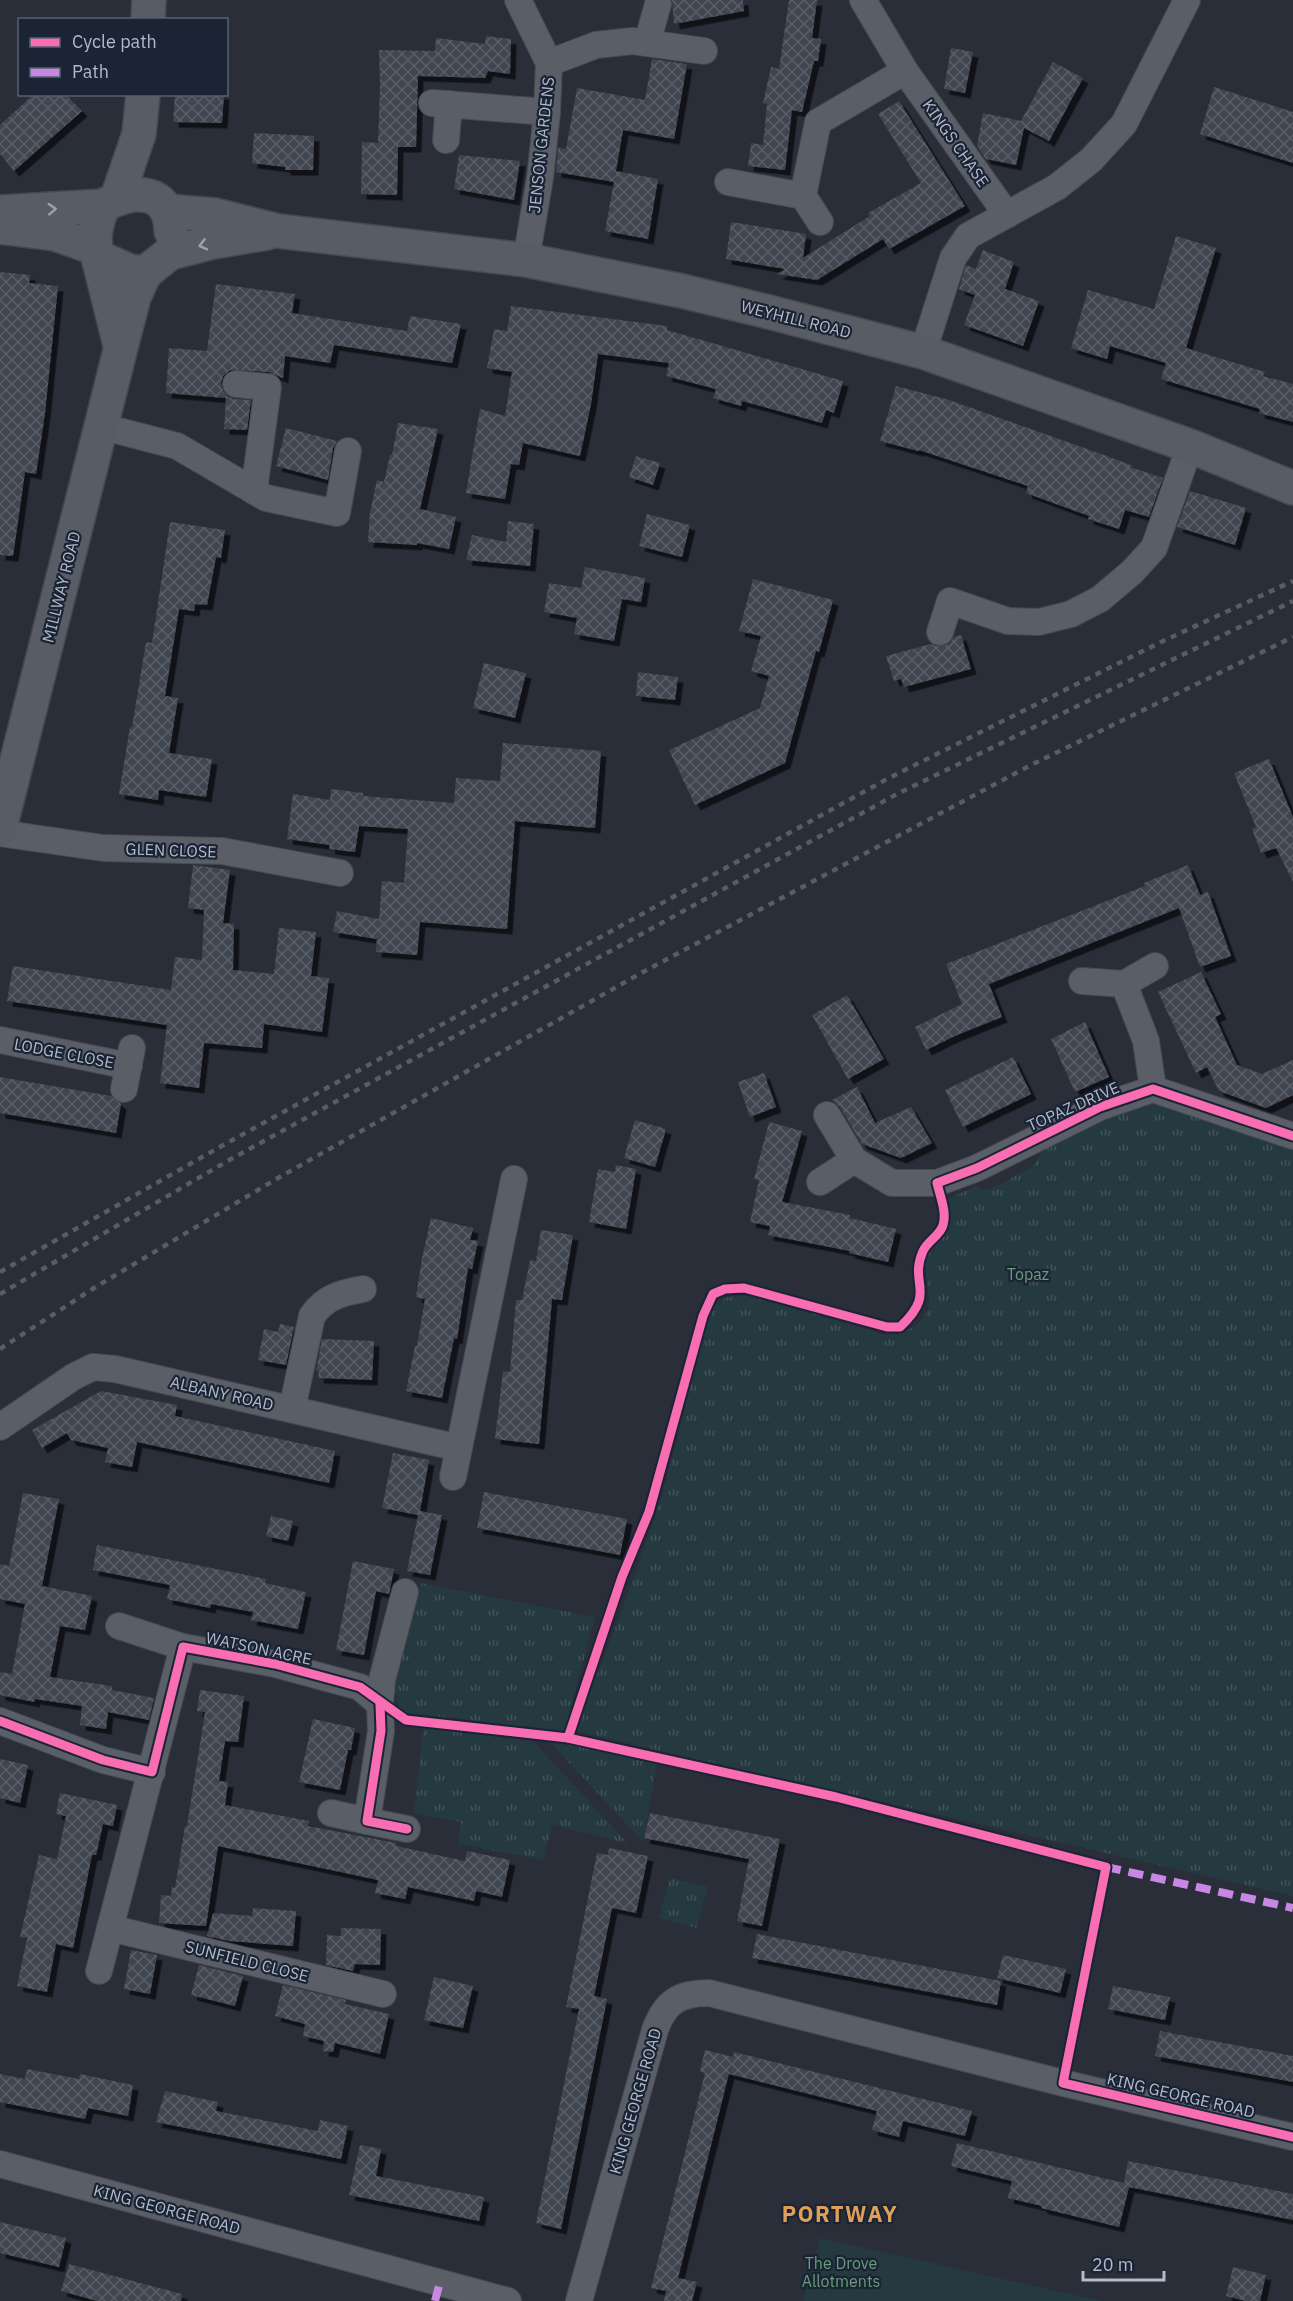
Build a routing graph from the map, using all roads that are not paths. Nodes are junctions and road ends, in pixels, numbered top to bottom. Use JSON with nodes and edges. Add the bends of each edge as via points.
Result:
{"nodes":[{"id":1,"x":148,"y":0,"type":"edge"},
{"id":2,"x":518,"y":0,"type":"edge"},
{"id":3,"x":863,"y":0,"type":"edge"},
{"id":4,"x":1187,"y":0,"type":"edge"},
{"id":5,"x":658,"y":4,"type":"dead end"},
{"id":6,"x":148,"y":18,"type":"edge"},
{"id":7,"x":647,"y":43,"type":"junction"},
{"id":8,"x":704,"y":51,"type":"dead end"},
{"id":9,"x":549,"y":63,"type":"junction"},
{"id":10,"x":905,"y":71,"type":"junction"},
{"id":11,"x":143,"y":96,"type":"edge"},
{"id":12,"x":547,"y":111,"type":"junction"},
{"id":13,"x":139,"y":134,"type":"junction"},
{"id":14,"x":446,"y":140,"type":"dead end"},
{"id":15,"x":729,"y":182,"type":"dead end"},
{"id":16,"x":803,"y":196,"type":"junction"},
{"id":17,"x":110,"y":202,"type":"junction"},
{"id":18,"x":162,"y":205,"type":"junction"},
{"id":19,"x":0,"y":212,"type":"edge"},
{"id":20,"x":1007,"y":214,"type":"junction"},
{"id":21,"x":820,"y":222,"type":"dead end"},
{"id":22,"x":0,"y":227,"type":"edge"},
{"id":23,"x":278,"y":231,"type":"junction"},
{"id":24,"x":96,"y":252,"type":"junction"},
{"id":25,"x":526,"y":260,"type":"junction"},
{"id":26,"x":157,"y":263,"type":"junction"},
{"id":27,"x":121,"y":347,"type":"junction"},
{"id":28,"x":923,"y":352,"type":"junction"},
{"id":29,"x":236,"y":384,"type":"dead end"},
{"id":30,"x":100,"y":426,"type":"junction"},
{"id":31,"x":1190,"y":446,"type":"junction"},
{"id":32,"x":348,"y":451,"type":"dead end"},
{"id":33,"x":1293,"y":488,"type":"edge"},
{"id":34,"x":254,"y":491,"type":"junction"},
{"id":35,"x":940,"y":632,"type":"dead end"},
{"id":36,"x":0,"y":828,"type":"edge"},
{"id":37,"x":0,"y":833,"type":"edge"},
{"id":38,"x":340,"y":873,"type":"dead end"},
{"id":39,"x":1155,"y":966,"type":"dead end"},
{"id":40,"x":1082,"y":981,"type":"dead end"},
{"id":41,"x":1124,"y":984,"type":"junction"},
{"id":42,"x":0,"y":1040,"type":"edge"},
{"id":43,"x":128,"y":1068,"type":"dead end"},
{"id":44,"x":1153,"y":1089,"type":"junction"},
{"id":45,"x":827,"y":1115,"type":"dead end"},
{"id":46,"x":1293,"y":1136,"type":"edge"},
{"id":47,"x":854,"y":1160,"type":"junction"},
{"id":48,"x":513,"y":1179,"type":"dead end"},
{"id":49,"x":820,"y":1182,"type":"dead end"},
{"id":50,"x":363,"y":1289,"type":"dead end"},
{"id":51,"x":292,"y":1409,"type":"junction"},
{"id":52,"x":0,"y":1427,"type":"edge"},
{"id":53,"x":459,"y":1448,"type":"junction"},
{"id":54,"x":453,"y":1477,"type":"dead end"},
{"id":55,"x":405,"y":1592,"type":"dead end"},
{"id":56,"x":119,"y":1626,"type":"dead end"},
{"id":57,"x":183,"y":1647,"type":"junction"},
{"id":58,"x":380,"y":1704,"type":"junction"},
{"id":59,"x":0,"y":1721,"type":"edge"},
{"id":60,"x":152,"y":1772,"type":"junction"},
{"id":61,"x":331,"y":1813,"type":"dead end"},
{"id":62,"x":368,"y":1821,"type":"junction"},
{"id":63,"x":406,"y":1829,"type":"dead end"},
{"id":64,"x":110,"y":1929,"type":"junction"},
{"id":65,"x":99,"y":1971,"type":"dead end"},
{"id":66,"x":383,"y":1994,"type":"dead end"},
{"id":67,"x":1293,"y":2137,"type":"edge"},
{"id":68,"x":0,"y":2164,"type":"edge"},
{"id":69,"x":508,"y":2301,"type":"edge"},
{"id":70,"x":579,"y":2301,"type":"edge"}],
"edges":[{"from":1,"to":6,"type":"main road"},
{"from":2,"to":9,"type":"street","name":"JENSON GARDENS"},
{"from":3,"to":10,"type":"street","name":"KINGS CHASE"},
{"from":4,"to":20,"type":"street","via":[[1124,124],[1091,160],[1057,187]]},
{"from":5,"to":7,"type":"street"},
{"from":7,"to":8,"type":"street"},
{"from":7,"to":9,"type":"street","via":[[596,45]]},
{"from":9,"to":12,"type":"street","name":"JENSON GARDENS"},
{"from":10,"to":16,"type":"street","via":[[818,122]]},
{"from":10,"to":20,"type":"street","name":"KINGS CHASE"},
{"from":11,"to":13,"type":"main road"},
{"from":12,"to":14,"type":"street","via":[[440,104]]},
{"from":12,"to":25,"type":"street","name":"JENSON GARDENS"},
{"from":13,"to":17,"type":"main road"},
{"from":13,"to":18,"type":"main road"},
{"from":15,"to":16,"type":"street"},
{"from":16,"to":21,"type":"street"},
{"from":17,"to":18,"type":"main road","name":"WEYHILL ROAD","via":[[138,193]]},
{"from":19,"to":17,"type":"main road","name":"WEYHILL ROAD","one_way":true},
{"from":17,"to":24,"type":"main road","via":[[96,224]]},
{"from":18,"to":23,"type":"main road","name":"WEYHILL ROAD"},
{"from":18,"to":26,"type":"main road","via":[[171,227]]},
{"from":20,"to":28,"type":"street","via":[[968,236],[953,258]]},
{"from":22,"to":24,"type":"main road","name":"WEYHILL ROAD","via":[[55,234]]},
{"from":23,"to":25,"type":"main road","name":"WEYHILL ROAD"},
{"from":23,"to":26,"type":"main road","name":"WEYHILL ROAD","one_way":true,"via":[[213,242]]},
{"from":24,"to":26,"type":"main road","name":"WEYHILL ROAD","via":[[130,271]]},
{"from":24,"to":27,"type":"main road","name":"MILLWAY ROAD"},
{"from":25,"to":28,"type":"main road","name":"WEYHILL ROAD","via":[[682,291]]},
{"from":26,"to":27,"type":"main road","name":"MILLWAY ROAD","via":[[134,297]]},
{"from":27,"to":30,"type":"main road","name":"MILLWAY ROAD"},
{"from":28,"to":31,"type":"main road","name":"WEYHILL ROAD"},
{"from":29,"to":34,"type":"street","via":[[268,387]]},
{"from":30,"to":34,"type":"street","via":[[177,446]]},
{"from":30,"to":36,"type":"main road","name":"MILLWAY ROAD"},
{"from":31,"to":33,"type":"main road","name":"WEYHILL ROAD"},
{"from":31,"to":35,"type":"street","via":[[1154,548],[1100,599],[1071,614],[1039,622],[1008,621],[950,601]]},
{"from":32,"to":34,"type":"street","via":[[337,513],[266,498]]},
{"from":37,"to":38,"type":"street","name":"GLEN CLOSE","via":[[103,848],[222,851]]},
{"from":39,"to":41,"type":"street"},
{"from":40,"to":41,"type":"street"},
{"from":41,"to":44,"type":"street","via":[[1146,1041]]},
{"from":42,"to":43,"type":"street","name":"LODGE CLOSE"},
{"from":44,"to":46,"type":"street"},
{"from":44,"to":47,"type":"street","name":"TOPAZ DRIVE","via":[[1100,1107],[977,1168],[937,1183],[892,1183]]},
{"from":45,"to":47,"type":"street","name":"TOPAZ DRIVE"},
{"from":47,"to":49,"type":"street"},
{"from":48,"to":53,"type":"street"},
{"from":50,"to":51,"type":"street","via":[[338,1294],[320,1305],[312,1316]]},
{"from":51,"to":52,"type":"street","name":"ALBANY ROAD","via":[[93,1367]]},
{"from":51,"to":53,"type":"street","name":"ALBANY ROAD"},
{"from":53,"to":54,"type":"street"},
{"from":55,"to":58,"type":"street","via":[[382,1680]]},
{"from":56,"to":57,"type":"street"},
{"from":57,"to":58,"type":"street","name":"WATSON ACRE","via":[[275,1664],[360,1687]]},
{"from":57,"to":60,"type":"street","name":"WATSON ACRE"},
{"from":58,"to":62,"type":"street","via":[[381,1731]]},
{"from":59,"to":60,"type":"street","via":[[103,1760]]},
{"from":60,"to":64,"type":"street","name":"WATSON ACRE"},
{"from":61,"to":62,"type":"street"},
{"from":62,"to":63,"type":"street"},
{"from":64,"to":65,"type":"street"},
{"from":64,"to":66,"type":"street","name":"SUNFIELD CLOSE"},
{"from":67,"to":70,"type":"street","name":"KING GEORGE ROAD","via":[[709,1993],[681,1996],[660,2016],[655,2030]]},
{"from":68,"to":69,"type":"street","name":"KING GEORGE ROAD"}]}
